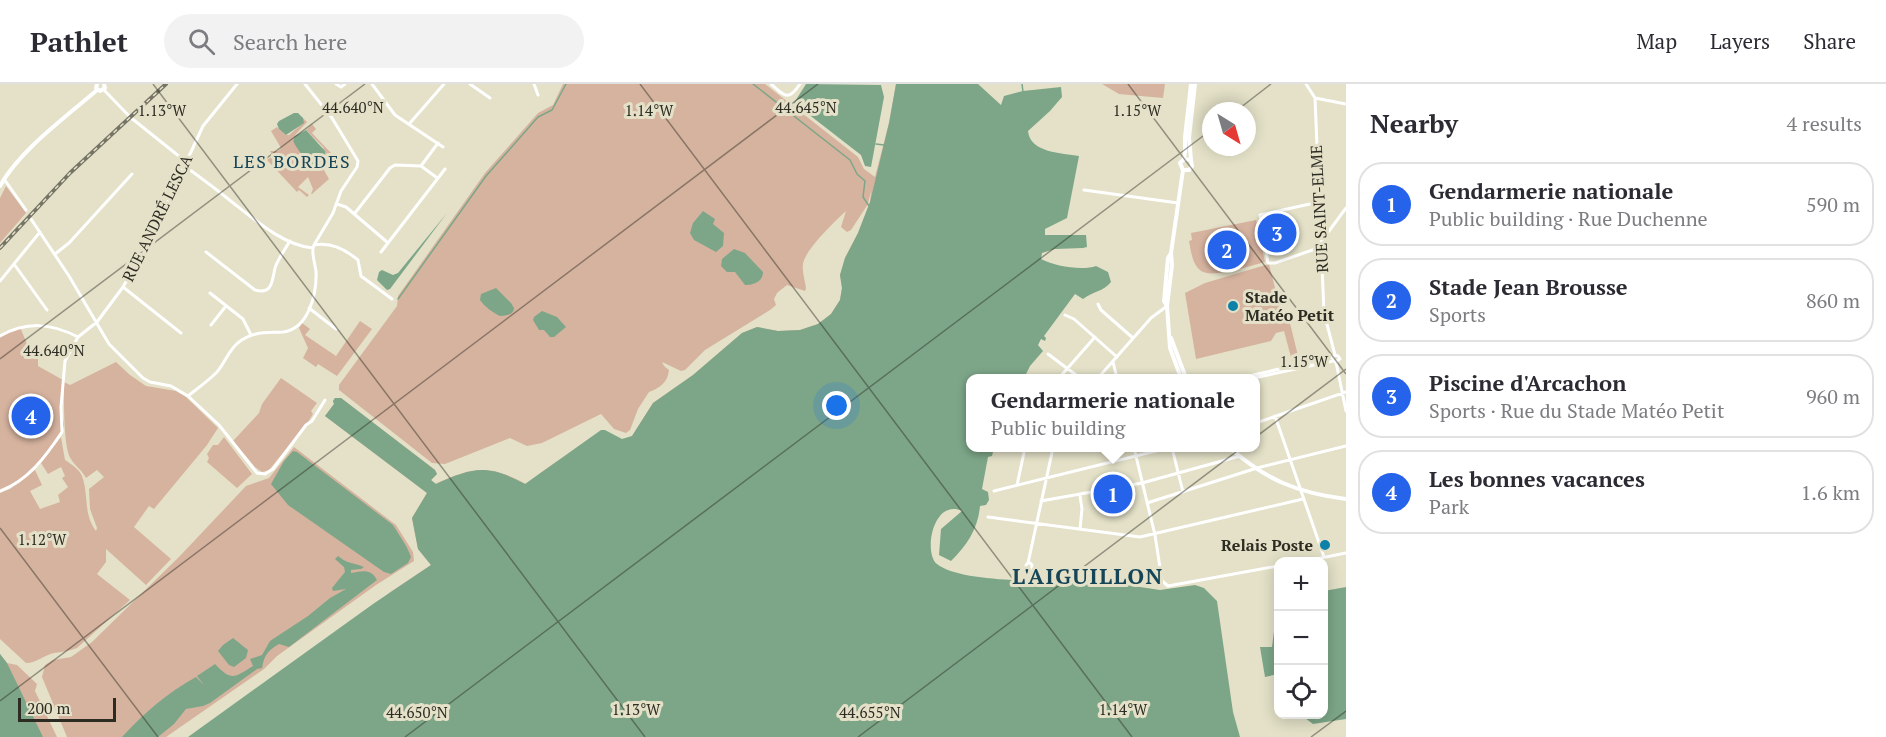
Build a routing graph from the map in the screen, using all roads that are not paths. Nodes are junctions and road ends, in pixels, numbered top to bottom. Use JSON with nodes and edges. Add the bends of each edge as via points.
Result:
{"nodes":[{"id":1,"x":97,"y":84,"type":"edge"},
{"id":2,"x":237,"y":84,"type":"edge"},
{"id":3,"x":305,"y":84,"type":"edge"},
{"id":4,"x":345,"y":84,"type":"edge"},
{"id":5,"x":372,"y":84,"type":"edge"},
{"id":6,"x":444,"y":84,"type":"edge"},
{"id":7,"x":471,"y":84,"type":"edge"},
{"id":8,"x":534,"y":84,"type":"edge"},
{"id":9,"x":771,"y":84,"type":"edge"},
{"id":10,"x":800,"y":84,"type":"edge"},
{"id":11,"x":1193,"y":84,"type":"edge"},
{"id":12,"x":1306,"y":84,"type":"edge"},
{"id":13,"x":337,"y":85,"type":"edge"},
{"id":14,"x":104,"y":86,"type":"edge"},
{"id":15,"x":97,"y":90,"type":"junction"},
{"id":16,"x":538,"y":95,"type":"dead end"},
{"id":17,"x":490,"y":98,"type":"dead end"},
{"id":18,"x":1315,"y":98,"type":"junction"},
{"id":19,"x":1346,"y":104,"type":"edge"},
{"id":20,"x":409,"y":124,"type":"junction"},
{"id":21,"x":438,"y":143,"type":"junction"},
{"id":22,"x":443,"y":147,"type":"dead end"},
{"id":23,"x":1184,"y":159,"type":"junction"},
{"id":24,"x":1191,"y":160,"type":"junction"},
{"id":25,"x":184,"y":163,"type":"junction"},
{"id":26,"x":421,"y":166,"type":"junction"},
{"id":27,"x":445,"y":169,"type":"dead end"},
{"id":28,"x":1184,"y":170,"type":"junction"},
{"id":29,"x":132,"y":174,"type":"dead end"},
{"id":30,"x":437,"y":178,"type":"junction"},
{"id":31,"x":4,"y":179,"type":"junction"},
{"id":32,"x":0,"y":186,"type":"edge"},
{"id":33,"x":1084,"y":190,"type":"dead end"},
{"id":34,"x":1319,"y":202,"type":"junction"},
{"id":35,"x":1178,"y":203,"type":"junction"},
{"id":36,"x":337,"y":204,"type":"junction"},
{"id":37,"x":1346,"y":208,"type":"edge"},
{"id":38,"x":26,"y":210,"type":"dead end"},
{"id":39,"x":355,"y":213,"type":"junction"},
{"id":40,"x":31,"y":219,"type":"dead end"},
{"id":41,"x":40,"y":232,"type":"junction"},
{"id":42,"x":290,"y":241,"type":"junction"},
{"id":43,"x":387,"y":242,"type":"junction"},
{"id":44,"x":1321,"y":242,"type":"junction"},
{"id":45,"x":313,"y":247,"type":"junction"},
{"id":46,"x":1321,"y":247,"type":"junction"},
{"id":47,"x":206,"y":252,"type":"dead end"},
{"id":48,"x":381,"y":252,"type":"dead end"},
{"id":49,"x":55,"y":254,"type":"junction"},
{"id":50,"x":14,"y":264,"type":"junction"},
{"id":51,"x":0,"y":281,"type":"edge"},
{"id":52,"x":123,"y":287,"type":"junction"},
{"id":53,"x":210,"y":293,"type":"dead end"},
{"id":54,"x":392,"y":299,"type":"dead end"},
{"id":55,"x":1098,"y":304,"type":"dead end"},
{"id":56,"x":226,"y":306,"type":"junction"},
{"id":57,"x":1167,"y":306,"type":"junction"},
{"id":58,"x":309,"y":308,"type":"junction"},
{"id":59,"x":47,"y":310,"type":"dead end"},
{"id":60,"x":1065,"y":315,"type":"dead end"},
{"id":61,"x":97,"y":322,"type":"junction"},
{"id":62,"x":211,"y":325,"type":"dead end"},
{"id":63,"x":336,"y":329,"type":"dead end"},
{"id":64,"x":181,"y":333,"type":"dead end"},
{"id":65,"x":251,"y":334,"type":"junction"},
{"id":66,"x":0,"y":336,"type":"edge"},
{"id":67,"x":78,"y":337,"type":"junction"},
{"id":68,"x":1095,"y":337,"type":"junction"},
{"id":69,"x":1133,"y":338,"type":"junction"},
{"id":70,"x":1171,"y":338,"type":"junction"},
{"id":71,"x":1048,"y":354,"type":"dead end"},
{"id":72,"x":1117,"y":357,"type":"junction"},
{"id":73,"x":1338,"y":358,"type":"edge"},
{"id":74,"x":1113,"y":362,"type":"junction"},
{"id":75,"x":1068,"y":369,"type":"junction"},
{"id":76,"x":1063,"y":374,"type":"edge"},
{"id":77,"x":1075,"y":374,"type":"edge"},
{"id":78,"x":1102,"y":374,"type":"edge"},
{"id":79,"x":1116,"y":374,"type":"edge"},
{"id":80,"x":1180,"y":374,"type":"edge"},
{"id":81,"x":1184,"y":374,"type":"edge"},
{"id":82,"x":1260,"y":374,"type":"edge"},
{"id":83,"x":1260,"y":377,"type":"edge"},
{"id":84,"x":1344,"y":392,"type":"edge"},
{"id":85,"x":188,"y":396,"type":"junction"},
{"id":86,"x":326,"y":400,"type":"dead end"},
{"id":87,"x":1346,"y":411,"type":"edge"},
{"id":88,"x":1275,"y":416,"type":"junction"},
{"id":89,"x":1260,"y":422,"type":"edge"},
{"id":90,"x":1346,"y":446,"type":"edge"},
{"id":91,"x":1024,"y":452,"type":"edge"},
{"id":92,"x":1052,"y":452,"type":"edge"},
{"id":93,"x":1135,"y":452,"type":"edge"},
{"id":94,"x":1151,"y":452,"type":"edge"},
{"id":95,"x":1172,"y":452,"type":"edge"},
{"id":96,"x":1236,"y":452,"type":"edge"},
{"id":97,"x":1136,"y":456,"type":"junction"},
{"id":98,"x":1240,"y":456,"type":"junction"},
{"id":99,"x":1290,"y":460,"type":"junction"},
{"id":100,"x":1257,"y":468,"type":"junction"},
{"id":101,"x":1179,"y":474,"type":"junction"},
{"id":102,"x":1046,"y":478,"type":"junction"},
{"id":103,"x":1142,"y":483,"type":"junction"},
{"id":104,"x":1017,"y":485,"type":"junction"},
{"id":105,"x":0,"y":491,"type":"edge"},
{"id":106,"x":994,"y":491,"type":"dead end"},
{"id":107,"x":1300,"y":491,"type":"junction"},
{"id":108,"x":1184,"y":492,"type":"junction"},
{"id":109,"x":1080,"y":496,"type":"junction"},
{"id":110,"x":1303,"y":499,"type":"junction"},
{"id":111,"x":1346,"y":499,"type":"edge"},
{"id":112,"x":1041,"y":501,"type":"junction"},
{"id":113,"x":1147,"y":503,"type":"junction"},
{"id":114,"x":988,"y":517,"type":"dead end"},
{"id":115,"x":1037,"y":524,"type":"junction"},
{"id":116,"x":1080,"y":529,"type":"junction"},
{"id":117,"x":1155,"y":535,"type":"junction"},
{"id":118,"x":1346,"y":553,"type":"edge"},
{"id":119,"x":1324,"y":557,"type":"joint"},
{"id":120,"x":1029,"y":563,"type":"dead end"},
{"id":121,"x":1274,"y":567,"type":"edge"}],
"edges":[{"from":1,"to":15,"type":"main road"},
{"from":2,"to":25,"type":"street","name":"RUE ANDRÉ LESCA","via":[[210,115]]},
{"from":3,"to":36,"type":"street","via":[[358,158]]},
{"from":4,"to":13,"type":"street"},
{"from":5,"to":20,"type":"street","via":[[393,112]]},
{"from":6,"to":20,"type":"street"},
{"from":7,"to":17,"type":"street"},
{"from":8,"to":16,"type":"street"},
{"from":9,"to":10,"type":"street","via":[[789,96]]},
{"from":11,"to":23,"type":"main road"},
{"from":11,"to":24,"type":"main road"},
{"from":12,"to":18,"type":"street"},
{"from":14,"to":15,"type":"main road"},
{"from":14,"to":25,"type":"street","via":[[130,117]]},
{"from":15,"to":31,"type":"main road","via":[[23,156]]},
{"from":18,"to":19,"type":"street"},
{"from":18,"to":34,"type":"street","name":"RUE SAINT-ELME"},
{"from":20,"to":21,"type":"street"},
{"from":21,"to":22,"type":"street"},
{"from":21,"to":26,"type":"street"},
{"from":23,"to":24,"type":"main road"},
{"from":23,"to":28,"type":"main road","via":[[1180,165]]},
{"from":24,"to":28,"type":"main road","via":[[1192,168]]},
{"from":25,"to":42,"type":"street","via":[[252,219]]},
{"from":25,"to":52,"type":"street","name":"RUE ANDRÉ LESCA","via":[[152,236]]},
{"from":26,"to":30,"type":"street"},
{"from":26,"to":39,"type":"street","via":[[390,168]]},
{"from":27,"to":30,"type":"street"},
{"from":28,"to":35,"type":"main road"},
{"from":29,"to":49,"type":"street"},
{"from":30,"to":43,"type":"street"},
{"from":31,"to":32,"type":"main road"},
{"from":31,"to":38,"type":"street"},
{"from":33,"to":35,"type":"street"},
{"from":34,"to":44,"type":"street","name":"RUE SAINT-ELME"},
{"from":34,"to":46,"type":"street","via":[[1260,214],[1268,263]]},
{"from":35,"to":57,"type":"main road"},
{"from":36,"to":39,"type":"street"},
{"from":36,"to":45,"type":"street"},
{"from":37,"to":44,"type":"street"},
{"from":39,"to":43,"type":"street"},
{"from":40,"to":41,"type":"street"},
{"from":41,"to":49,"type":"street"},
{"from":41,"to":50,"type":"street"},
{"from":42,"to":45,"type":"street"},
{"from":42,"to":47,"type":"street","via":[[275,267],[273,282],[262,291],[255,290]]},
{"from":43,"to":48,"type":"street"},
{"from":44,"to":46,"type":"street","name":"RUE SAINT-ELME"},
{"from":45,"to":54,"type":"street","via":[[333,245],[356,258],[361,276]]},
{"from":45,"to":58,"type":"street","via":[[316,282]]},
{"from":46,"to":73,"type":"street","name":"RUE SAINT-ELME","via":[[1324,313]]},
{"from":49,"to":61,"type":"street"},
{"from":50,"to":51,"type":"street"},
{"from":50,"to":59,"type":"street"},
{"from":52,"to":61,"type":"street","name":"RUE ANDRÉ LESCA"},
{"from":52,"to":64,"type":"street"},
{"from":53,"to":56,"type":"street"},
{"from":55,"to":69,"type":"street"},
{"from":56,"to":62,"type":"street"},
{"from":56,"to":65,"type":"street","via":[[243,319]]},
{"from":57,"to":69,"type":"street"},
{"from":57,"to":70,"type":"main road"},
{"from":58,"to":63,"type":"street"},
{"from":58,"to":65,"type":"street","via":[[294,329]]},
{"from":60,"to":68,"type":"street"},
{"from":61,"to":67,"type":"street","name":"RUE ANDRÉ LESCA"},
{"from":61,"to":85,"type":"street","via":[[109,344],[137,373]]},
{"from":65,"to":85,"type":"street","via":[[234,346],[216,372]]},
{"from":66,"to":67,"type":"street","via":[[10,330],[45,324]]},
{"from":67,"to":105,"type":"street","via":[[65,361],[62,432],[35,468]]},
{"from":68,"to":72,"type":"street"},
{"from":68,"to":75,"type":"street"},
{"from":69,"to":72,"type":"street"},
{"from":70,"to":80,"type":"main road","via":[[1170,348]]},
{"from":70,"to":81,"type":"main road"},
{"from":71,"to":75,"type":"street"},
{"from":72,"to":74,"type":"street"},
{"from":73,"to":82,"type":"street"},
{"from":73,"to":83,"type":"street"},
{"from":73,"to":84,"type":"street","name":"RUE SAINT-ELME"},
{"from":74,"to":78,"type":"street"},
{"from":74,"to":79,"type":"street"},
{"from":75,"to":76,"type":"street"},
{"from":75,"to":77,"type":"street"},
{"from":84,"to":87,"type":"street","name":"RUE SAINT-ELME"},
{"from":84,"to":88,"type":"street"},
{"from":85,"to":86,"type":"street","via":[[263,475],[273,468]]},
{"from":88,"to":89,"type":"street"},
{"from":88,"to":99,"type":"street"},
{"from":90,"to":99,"type":"street"},
{"from":91,"to":104,"type":"street"},
{"from":92,"to":102,"type":"street"},
{"from":93,"to":97,"type":"street"},
{"from":94,"to":97,"type":"street"},
{"from":95,"to":101,"type":"street"},
{"from":96,"to":98,"type":"main road"},
{"from":97,"to":102,"type":"street"},
{"from":97,"to":103,"type":"street"},
{"from":98,"to":100,"type":"main road"},
{"from":98,"to":101,"type":"street"},
{"from":99,"to":100,"type":"street"},
{"from":99,"to":107,"type":"street"},
{"from":100,"to":107,"type":"main road"},
{"from":100,"to":108,"type":"street"},
{"from":101,"to":103,"type":"street"},
{"from":101,"to":108,"type":"street"},
{"from":102,"to":104,"type":"street"},
{"from":102,"to":112,"type":"street"},
{"from":103,"to":109,"type":"street"},
{"from":103,"to":113,"type":"street"},
{"from":104,"to":106,"type":"street"},
{"from":107,"to":110,"type":"street"},
{"from":107,"to":111,"type":"main road"},
{"from":108,"to":113,"type":"street"},
{"from":109,"to":112,"type":"street"},
{"from":109,"to":116,"type":"street"},
{"from":110,"to":117,"type":"street"},
{"from":110,"to":119,"type":"street"},
{"from":112,"to":115,"type":"street"},
{"from":113,"to":117,"type":"street"},
{"from":114,"to":115,"type":"street"},
{"from":115,"to":116,"type":"street"},
{"from":115,"to":120,"type":"street"},
{"from":116,"to":117,"type":"street","via":[[1140,537]]},
{"from":117,"to":121,"type":"street","via":[[1162,581],[1168,586]]},
{"from":118,"to":119,"type":"street"}]}
